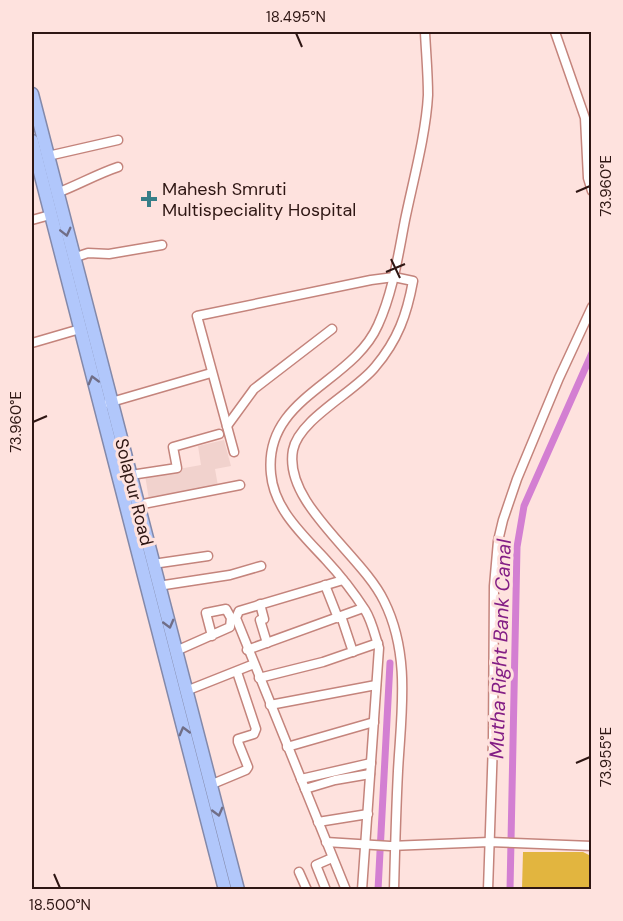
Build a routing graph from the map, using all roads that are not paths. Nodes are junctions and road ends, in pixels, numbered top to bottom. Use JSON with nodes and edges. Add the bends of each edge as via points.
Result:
{"nodes":[{"id":1,"x":424,"y":32,"type":"edge"},
{"id":2,"x":555,"y":32,"type":"edge"},
{"id":3,"x":32,"y":94,"type":"edge"},
{"id":4,"x":34,"y":116,"type":"edge"},
{"id":5,"x":118,"y":140,"type":"dead end"},
{"id":6,"x":32,"y":141,"type":"edge"},
{"id":7,"x":48,"y":156,"type":"junction"},
{"id":8,"x":117,"y":167,"type":"dead end"},
{"id":9,"x":591,"y":191,"type":"edge"},
{"id":10,"x":57,"y":193,"type":"junction"},
{"id":11,"x":51,"y":215,"type":"junction"},
{"id":12,"x":32,"y":220,"type":"edge"},
{"id":13,"x":162,"y":246,"type":"dead end"},
{"id":14,"x":72,"y":258,"type":"junction"},
{"id":15,"x":394,"y":277,"type":"junction"},
{"id":16,"x":591,"y":307,"type":"edge"},
{"id":17,"x":80,"y":329,"type":"junction"},
{"id":18,"x":332,"y":329,"type":"dead end"},
{"id":19,"x":32,"y":343,"type":"edge"},
{"id":20,"x":211,"y":373,"type":"junction"},
{"id":21,"x":106,"y":404,"type":"junction"},
{"id":22,"x":227,"y":426,"type":"junction"},
{"id":23,"x":219,"y":434,"type":"dead end"},
{"id":24,"x":234,"y":452,"type":"dead end"},
{"id":25,"x":131,"y":476,"type":"junction"},
{"id":26,"x":240,"y":485,"type":"dead end"},
{"id":27,"x":138,"y":505,"type":"junction"},
{"id":28,"x":208,"y":556,"type":"dead end"},
{"id":29,"x":153,"y":564,"type":"junction"},
{"id":30,"x":261,"y":566,"type":"dead end"},
{"id":31,"x":343,"y":580,"type":"junction"},
{"id":32,"x":325,"y":585,"type":"junction"},
{"id":33,"x":158,"y":586,"type":"junction"},
{"id":34,"x":260,"y":604,"type":"junction"},
{"id":35,"x":363,"y":608,"type":"junction"},
{"id":36,"x":339,"y":617,"type":"junction"},
{"id":37,"x":212,"y":636,"type":"dead end"},
{"id":38,"x":267,"y":643,"type":"junction"},
{"id":39,"x":378,"y":644,"type":"junction"},
{"id":40,"x":247,"y":650,"type":"junction"},
{"id":41,"x":176,"y":651,"type":"junction"},
{"id":42,"x":353,"y":652,"type":"junction"},
{"id":43,"x":254,"y":664,"type":"junction"},
{"id":44,"x":237,"y":672,"type":"junction"},
{"id":45,"x":259,"y":678,"type":"junction"},
{"id":46,"x":376,"y":685,"type":"junction"},
{"id":47,"x":186,"y":691,"type":"junction"},
{"id":48,"x":270,"y":705,"type":"junction"},
{"id":49,"x":374,"y":722,"type":"junction"},
{"id":50,"x":287,"y":747,"type":"junction"},
{"id":51,"x":371,"y":763,"type":"junction"},
{"id":52,"x":370,"y":774,"type":"junction"},
{"id":53,"x":301,"y":779,"type":"junction"},
{"id":54,"x":210,"y":785,"type":"junction"},
{"id":55,"x":305,"y":789,"type":"junction"},
{"id":56,"x":368,"y":814,"type":"junction"},
{"id":57,"x":318,"y":822,"type":"junction"},
{"id":58,"x":326,"y":842,"type":"junction"},
{"id":59,"x":492,"y":842,"type":"junction"},
{"id":60,"x":370,"y":843,"type":"junction"},
{"id":61,"x":392,"y":846,"type":"junction"},
{"id":62,"x":591,"y":846,"type":"edge"},
{"id":63,"x":332,"y":858,"type":"junction"},
{"id":64,"x":299,"y":872,"type":"dead end"},
{"id":65,"x":225,"y":890,"type":"edge"},
{"id":66,"x":238,"y":890,"type":"edge"},
{"id":67,"x":306,"y":890,"type":"edge"},
{"id":68,"x":326,"y":890,"type":"edge"},
{"id":69,"x":346,"y":890,"type":"edge"},
{"id":70,"x":362,"y":890,"type":"edge"},
{"id":71,"x":394,"y":890,"type":"edge"},
{"id":72,"x":488,"y":890,"type":"edge"}],
"edges":[{"from":1,"to":15,"type":"street","via":[[428,97]]},
{"from":2,"to":9,"type":"street","via":[[585,118]]},
{"from":3,"to":4,"type":"highway","name":"Solapur Road"},
{"from":4,"to":7,"type":"highway","name":"Solapur Road"},
{"from":5,"to":7,"type":"street"},
{"from":6,"to":11,"type":"highway","name":"Solapur Road"},
{"from":7,"to":10,"type":"highway","name":"Solapur Road"},
{"from":8,"to":10,"type":"street"},
{"from":10,"to":14,"type":"highway","name":"Solapur Road","one_way":true},
{"from":11,"to":12,"type":"street"},
{"from":11,"to":17,"type":"highway","name":"Solapur Road"},
{"from":13,"to":14,"type":"street"},
{"from":14,"to":21,"type":"highway","name":"Solapur Road"},
{"from":15,"to":20,"type":"street","via":[[197,316]]},
{"from":15,"to":31,"type":"street","via":[[378,326],[366,345],[352,361],[295,406],[272,451],[271,475],[277,497],[294,526]]},
{"from":15,"to":61,"type":"street","via":[[413,280],[406,316],[389,349],[367,376],[312,421],[293,448],[292,462],[306,502],[375,584],[396,628],[403,668]]},
{"from":16,"to":59,"type":"street","via":[[517,479],[498,541],[494,586]]},
{"from":17,"to":19,"type":"street"},
{"from":21,"to":17,"type":"highway","name":"Solapur Road","one_way":true},
{"from":18,"to":22,"type":"street","via":[[254,389]]},
{"from":20,"to":21,"type":"street"},
{"from":20,"to":22,"type":"street"},
{"from":21,"to":25,"type":"highway","name":"Solapur Road"},
{"from":65,"to":21,"type":"highway","name":"Solapur Road","one_way":true},
{"from":22,"to":24,"type":"street"},
{"from":23,"to":25,"type":"street","via":[[173,447],[177,468]]},
{"from":25,"to":27,"type":"highway","name":"Solapur Road"},
{"from":26,"to":27,"type":"street"},
{"from":27,"to":29,"type":"highway","name":"Solapur Road"},
{"from":28,"to":29,"type":"street"},
{"from":29,"to":33,"type":"highway","name":"Solapur Road"},
{"from":30,"to":33,"type":"street"},
{"from":31,"to":32,"type":"street"},
{"from":31,"to":35,"type":"street"},
{"from":32,"to":34,"type":"street"},
{"from":32,"to":36,"type":"street"},
{"from":33,"to":41,"type":"highway","name":"Solapur Road","one_way":true},
{"from":34,"to":38,"type":"street"},
{"from":34,"to":40,"type":"street","via":[[237,614]]},
{"from":35,"to":36,"type":"street"},
{"from":35,"to":39,"type":"street"},
{"from":36,"to":38,"type":"street"},
{"from":36,"to":42,"type":"street"},
{"from":37,"to":41,"type":"street"},
{"from":38,"to":40,"type":"street"},
{"from":39,"to":42,"type":"street"},
{"from":39,"to":46,"type":"street"},
{"from":40,"to":43,"type":"street"},
{"from":41,"to":47,"type":"highway","name":"Solapur Road"},
{"from":42,"to":45,"type":"street"},
{"from":43,"to":44,"type":"street"},
{"from":43,"to":45,"type":"street"},
{"from":44,"to":47,"type":"street"},
{"from":44,"to":54,"type":"street","via":[[256,729],[254,734],[238,739],[248,767]]},
{"from":45,"to":48,"type":"street"},
{"from":46,"to":48,"type":"street"},
{"from":46,"to":49,"type":"street"},
{"from":47,"to":54,"type":"highway","name":"Solapur Road"},
{"from":48,"to":50,"type":"street"},
{"from":49,"to":50,"type":"street"},
{"from":49,"to":51,"type":"street"},
{"from":50,"to":53,"type":"street"},
{"from":51,"to":52,"type":"street"},
{"from":51,"to":53,"type":"street"},
{"from":52,"to":55,"type":"street"},
{"from":52,"to":56,"type":"street"},
{"from":53,"to":55,"type":"street"},
{"from":54,"to":66,"type":"highway","name":"Solapur Road","one_way":true},
{"from":55,"to":57,"type":"street"},
{"from":56,"to":57,"type":"street"},
{"from":56,"to":60,"type":"street"},
{"from":57,"to":58,"type":"street"},
{"from":58,"to":60,"type":"street"},
{"from":58,"to":63,"type":"street"},
{"from":59,"to":61,"type":"street"},
{"from":59,"to":62,"type":"street"},
{"from":59,"to":72,"type":"street"},
{"from":60,"to":61,"type":"street"},
{"from":60,"to":70,"type":"street"},
{"from":61,"to":71,"type":"street"},
{"from":63,"to":68,"type":"street","via":[[316,865]]},
{"from":63,"to":69,"type":"street"},
{"from":64,"to":67,"type":"street"}]}
